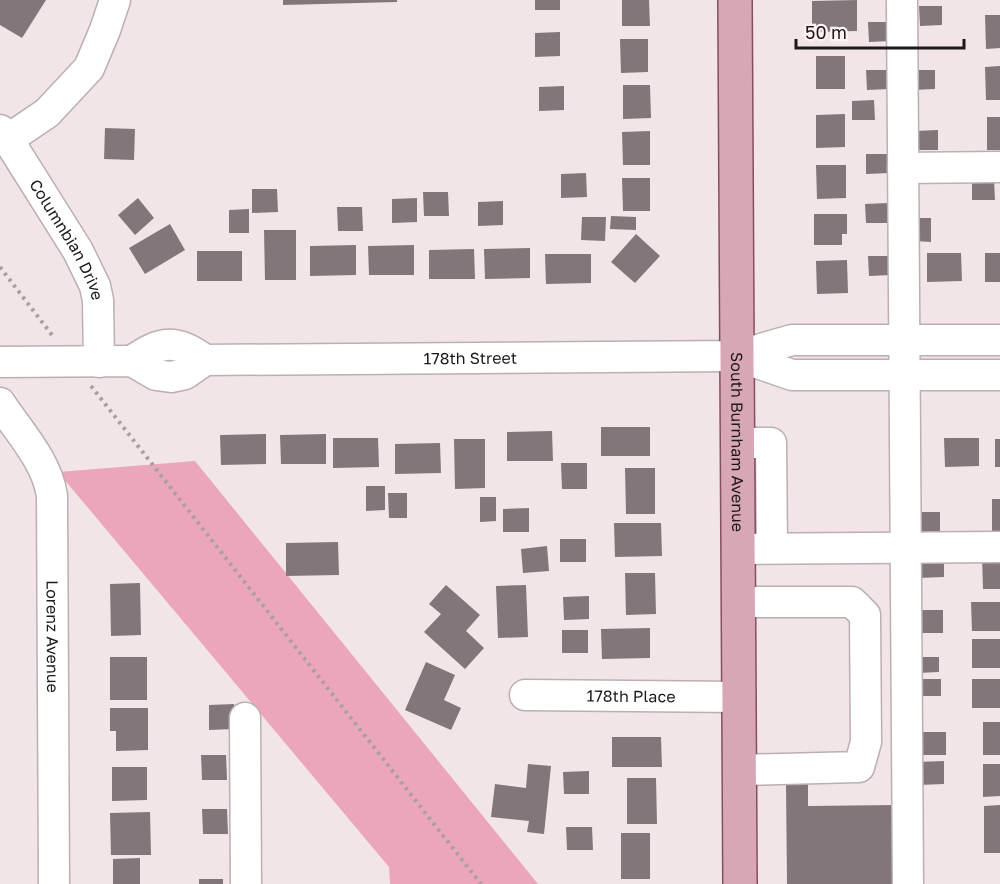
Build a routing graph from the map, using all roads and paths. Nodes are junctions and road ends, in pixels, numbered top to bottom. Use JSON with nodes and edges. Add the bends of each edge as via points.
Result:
{"nodes":[{"id":1,"x":115,"y":0,"type":"edge"},
{"id":2,"x":735,"y":0,"type":"edge"},
{"id":3,"x":902,"y":0,"type":"edge"},
{"id":4,"x":4,"y":135,"type":"edge"},
{"id":5,"x":1000,"y":167,"type":"edge"},
{"id":6,"x":903,"y":168,"type":"junction"},
{"id":7,"x":0,"y":267,"type":"edge"},
{"id":8,"x":53,"y":337,"type":"dead end"},
{"id":9,"x":904,"y":340,"type":"junction"},
{"id":10,"x":1000,"y":340,"type":"edge"},
{"id":11,"x":737,"y":356,"type":"junction"},
{"id":12,"x":0,"y":362,"type":"edge"},
{"id":13,"x":94,"y":373,"type":"junction"},
{"id":14,"x":904,"y":375,"type":"junction"},
{"id":15,"x":1000,"y":375,"type":"edge"},
{"id":16,"x":0,"y":403,"type":"edge"},
{"id":17,"x":738,"y":443,"type":"junction"},
{"id":18,"x":906,"y":547,"type":"junction"},
{"id":19,"x":1000,"y":547,"type":"edge"},
{"id":20,"x":772,"y":548,"type":"junction"},
{"id":21,"x":738,"y":549,"type":"junction"},
{"id":22,"x":738,"y":602,"type":"junction"},
{"id":23,"x":525,"y":695,"type":"dead end"},
{"id":24,"x":739,"y":697,"type":"junction"},
{"id":25,"x":245,"y":718,"type":"dead end"},
{"id":26,"x":739,"y":770,"type":"junction"},
{"id":27,"x":54,"y":884,"type":"edge"},
{"id":28,"x":246,"y":884,"type":"edge"},
{"id":29,"x":481,"y":884,"type":"edge"},
{"id":30,"x":740,"y":884,"type":"edge"},
{"id":31,"x":908,"y":884,"type":"edge"}],
"edges":[{"from":1,"to":4,"type":"street","via":[[89,68],[47,113]]},
{"from":2,"to":11,"type":"main road","name":"South Burnham Avenue"},
{"from":3,"to":6,"type":"street"},
{"from":4,"to":13,"type":"street","name":"Columnbian Drive","via":[[92,279],[98,300]]},
{"from":5,"to":6,"type":"street"},
{"from":6,"to":9,"type":"street"},
{"from":7,"to":8,"type":"path"},
{"from":9,"to":10,"type":"street","name":"178th Street"},
{"from":9,"to":11,"type":"street","name":"178th Street","via":[[792,340]]},
{"from":9,"to":14,"type":"street"},
{"from":11,"to":13,"type":"street","name":"178th Street","via":[[205,360],[185,374],[171,377],[156,375],[132,361]]},
{"from":11,"to":14,"type":"street","name":"178th Street","via":[[792,375]]},
{"from":11,"to":17,"type":"main road","name":"South Burnham Avenue"},
{"from":12,"to":13,"type":"street","name":"178th Street"},
{"from":13,"to":29,"type":"path"},
{"from":14,"to":15,"type":"street","name":"178th Street"},
{"from":14,"to":18,"type":"street"},
{"from":16,"to":27,"type":"street","name":"Lorenz Avenue","via":[[45,468],[52,496]]},
{"from":17,"to":20,"type":"street","via":[[771,443]]},
{"from":17,"to":21,"type":"main road","name":"South Burnham Avenue"},
{"from":18,"to":19,"type":"street"},
{"from":18,"to":20,"type":"street"},
{"from":18,"to":31,"type":"street"},
{"from":20,"to":21,"type":"street"},
{"from":21,"to":22,"type":"main road","name":"South Burnham Avenue"},
{"from":22,"to":24,"type":"main road","name":"South Burnham Avenue"},
{"from":22,"to":26,"type":"street","via":[[852,602],[865,615],[866,742],[859,767]]},
{"from":23,"to":24,"type":"street","name":"178th Place"},
{"from":24,"to":26,"type":"main road","name":"South Burnham Avenue"},
{"from":25,"to":28,"type":"street"},
{"from":26,"to":30,"type":"main road","name":"South Burnham Avenue"}]}
